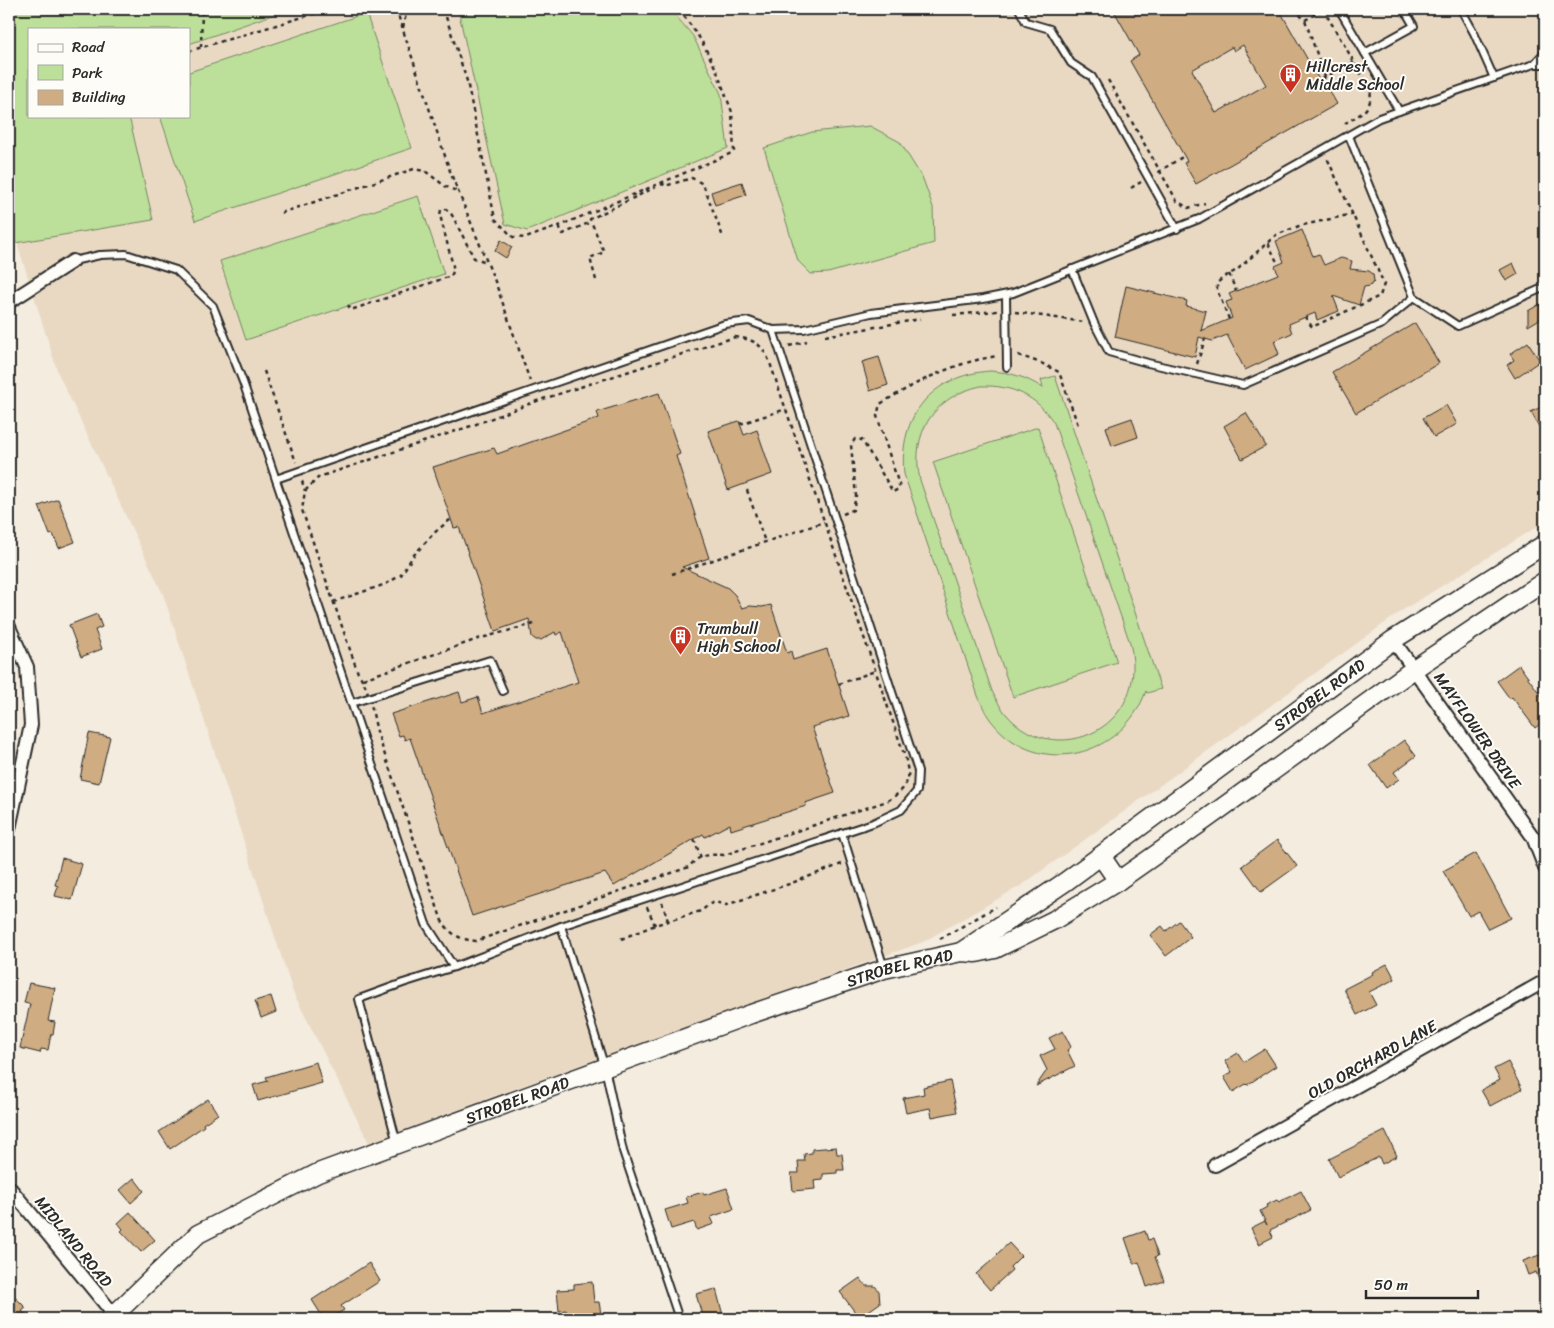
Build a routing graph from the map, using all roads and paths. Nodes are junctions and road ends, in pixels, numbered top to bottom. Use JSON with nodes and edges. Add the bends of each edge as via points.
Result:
{"nodes":[{"id":1,"x":202,"y":9,"type":"edge"},
{"id":2,"x":330,"y":9,"type":"edge"},
{"id":3,"x":396,"y":9,"type":"edge"},
{"id":4,"x":407,"y":9,"type":"edge"},
{"id":5,"x":446,"y":9,"type":"edge"},
{"id":6,"x":679,"y":9,"type":"edge"},
{"id":7,"x":1018,"y":9,"type":"edge"},
{"id":8,"x":1294,"y":9,"type":"edge"},
{"id":9,"x":1323,"y":9,"type":"edge"},
{"id":10,"x":1339,"y":9,"type":"edge"},
{"id":11,"x":1404,"y":9,"type":"edge"},
{"id":12,"x":1461,"y":9,"type":"edge"},
{"id":13,"x":1306,"y":20,"type":"junction"},
{"id":14,"x":403,"y":30,"type":"junction"},
{"id":15,"x":201,"y":46,"type":"junction"},
{"id":16,"x":190,"y":51,"type":"edge"},
{"id":17,"x":1545,"y":52,"type":"edge"},
{"id":18,"x":1365,"y":53,"type":"junction"},
{"id":19,"x":1354,"y":62,"type":"junction"},
{"id":20,"x":1534,"y":64,"type":"junction"},
{"id":21,"x":1545,"y":64,"type":"edge"},
{"id":22,"x":1092,"y":78,"type":"junction"},
{"id":23,"x":1494,"y":78,"type":"junction"},
{"id":24,"x":1399,"y":111,"type":"junction"},
{"id":25,"x":1336,"y":128,"type":"dead end"},
{"id":26,"x":1349,"y":136,"type":"junction"},
{"id":27,"x":1328,"y":160,"type":"dead end"},
{"id":28,"x":458,"y":192,"type":"junction"},
{"id":29,"x":1207,"y":202,"type":"dead end"},
{"id":30,"x":281,"y":213,"type":"dead end"},
{"id":31,"x":1353,"y":214,"type":"junction"},
{"id":32,"x":591,"y":222,"type":"junction"},
{"id":33,"x":559,"y":226,"type":"junction"},
{"id":34,"x":1177,"y":229,"type":"junction"},
{"id":35,"x":723,"y":237,"type":"dead end"},
{"id":36,"x":1268,"y":243,"type":"junction"},
{"id":37,"x":73,"y":261,"type":"joint"},
{"id":38,"x":487,"y":262,"type":"junction"},
{"id":39,"x":1278,"y":264,"type":"dead end"},
{"id":40,"x":1072,"y":270,"type":"junction"},
{"id":41,"x":1228,"y":274,"type":"junction"},
{"id":42,"x":596,"y":280,"type":"dead end"},
{"id":43,"x":1545,"y":287,"type":"edge"},
{"id":44,"x":1236,"y":291,"type":"dead end"},
{"id":45,"x":1006,"y":295,"type":"junction"},
{"id":46,"x":1414,"y":297,"type":"junction"},
{"id":47,"x":9,"y":302,"type":"edge"},
{"id":48,"x":348,"y":305,"type":"dead end"},
{"id":49,"x":1305,"y":317,"type":"dead end"},
{"id":50,"x":1229,"y":319,"type":"dead end"},
{"id":51,"x":773,"y":330,"type":"junction"},
{"id":52,"x":1007,"y":355,"type":"junction"},
{"id":53,"x":1007,"y":367,"type":"dead end"},
{"id":54,"x":264,"y":371,"type":"dead end"},
{"id":55,"x":533,"y":391,"type":"junction"},
{"id":56,"x":537,"y":401,"type":"junction"},
{"id":57,"x":786,"y":409,"type":"junction"},
{"id":58,"x":740,"y":424,"type":"dead end"},
{"id":59,"x":1078,"y":425,"type":"dead end"},
{"id":60,"x":299,"y":472,"type":"junction"},
{"id":61,"x":276,"y":479,"type":"junction"},
{"id":62,"x":747,"y":490,"type":"dead end"},
{"id":63,"x":305,"y":492,"type":"junction"},
{"id":64,"x":834,"y":518,"type":"junction"},
{"id":65,"x":451,"y":519,"type":"dead end"},
{"id":66,"x":824,"y":522,"type":"junction"},
{"id":67,"x":765,"y":542,"type":"junction"},
{"id":68,"x":1545,"y":544,"type":"edge"},
{"id":69,"x":672,"y":574,"type":"dead end"},
{"id":70,"x":1545,"y":581,"type":"edge"},
{"id":71,"x":333,"y":602,"type":"junction"},
{"id":72,"x":534,"y":624,"type":"dead end"},
{"id":73,"x":9,"y":627,"type":"edge"},
{"id":74,"x":1393,"y":640,"type":"junction"},
{"id":75,"x":1414,"y":669,"type":"junction"},
{"id":76,"x":875,"y":671,"type":"junction"},
{"id":77,"x":362,"y":679,"type":"junction"},
{"id":78,"x":839,"y":684,"type":"dead end"},
{"id":79,"x":503,"y":691,"type":"dead end"},
{"id":80,"x":368,"y":697,"type":"junction"},
{"id":81,"x":352,"y":704,"type":"junction"},
{"id":82,"x":9,"y":829,"type":"edge"},
{"id":83,"x":842,"y":833,"type":"junction"},
{"id":84,"x":694,"y":839,"type":"dead end"},
{"id":85,"x":1101,"y":856,"type":"junction"},
{"id":86,"x":701,"y":858,"type":"junction"},
{"id":87,"x":851,"y":862,"type":"junction"},
{"id":88,"x":1545,"y":868,"type":"edge"},
{"id":89,"x":1118,"y":881,"type":"junction"},
{"id":90,"x":999,"y":905,"type":"dead end"},
{"id":91,"x":561,"y":926,"type":"junction"},
{"id":92,"x":621,"y":939,"type":"dead end"},
{"id":93,"x":932,"y":943,"type":"dead end"},
{"id":94,"x":961,"y":952,"type":"junction"},
{"id":95,"x":454,"y":967,"type":"junction"},
{"id":96,"x":884,"y":969,"type":"junction"},
{"id":97,"x":1545,"y":981,"type":"edge"},
{"id":98,"x":605,"y":1068,"type":"junction"},
{"id":99,"x":397,"y":1143,"type":"junction"},
{"id":100,"x":1215,"y":1165,"type":"dead end"},
{"id":101,"x":9,"y":1187,"type":"edge"},
{"id":102,"x":112,"y":1317,"type":"edge"},
{"id":103,"x":679,"y":1319,"type":"edge"}],
"edges":[{"from":1,"to":15,"type":"path"},
{"from":2,"to":15,"type":"path"},
{"from":3,"to":14,"type":"path"},
{"from":4,"to":14,"type":"path"},
{"from":5,"to":33,"type":"path","via":[[468,81],[495,219],[512,237],[526,238]]},
{"from":6,"to":33,"type":"path","via":[[716,69],[732,112],[734,152]]},
{"from":7,"to":22,"type":"lane","via":[[1026,22],[1050,29],[1071,63]]},
{"from":8,"to":13,"type":"path"},
{"from":9,"to":13,"type":"path"},
{"from":9,"to":19,"type":"path"},
{"from":10,"to":18,"type":"lane"},
{"from":11,"to":18,"type":"lane","via":[[1414,26]]},
{"from":12,"to":23,"type":"lane"},
{"from":13,"to":19,"type":"path","via":[[1324,78]]},
{"from":14,"to":28,"type":"path"},
{"from":15,"to":16,"type":"path"},
{"from":17,"to":20,"type":"lane"},
{"from":18,"to":24,"type":"lane"},
{"from":19,"to":25,"type":"path","via":[[1372,98],[1366,112]]},
{"from":20,"to":21,"type":"lane"},
{"from":20,"to":23,"type":"lane"},
{"from":22,"to":29,"type":"path","via":[[1107,79],[1177,200],[1188,208]]},
{"from":22,"to":34,"type":"lane"},
{"from":23,"to":24,"type":"lane"},
{"from":24,"to":26,"type":"lane","via":[[1379,118]]},
{"from":26,"to":34,"type":"lane","via":[[1199,220]]},
{"from":26,"to":46,"type":"lane"},
{"from":27,"to":31,"type":"path"},
{"from":28,"to":30,"type":"path","via":[[426,171],[414,169]]},
{"from":28,"to":38,"type":"path"},
{"from":31,"to":36,"type":"path","via":[[1299,226],[1276,235]]},
{"from":31,"to":49,"type":"path","via":[[1384,284],[1380,296],[1312,327]]},
{"from":32,"to":33,"type":"path","via":[[563,234]]},
{"from":32,"to":35,"type":"path","via":[[590,219],[663,184],[692,178],[703,184]]},
{"from":32,"to":42,"type":"path","via":[[604,252],[590,258]]},
{"from":34,"to":40,"type":"lane"},
{"from":36,"to":39,"type":"path"},
{"from":36,"to":41,"type":"path"},
{"from":37,"to":47,"type":"street"},
{"from":37,"to":61,"type":"lane","via":[[100,254],[135,256],[176,270],[213,306]]},
{"from":38,"to":48,"type":"path","via":[[474,258],[452,215],[446,209],[442,210],[440,215],[454,270],[451,276],[351,310]]},
{"from":38,"to":55,"type":"path"},
{"from":40,"to":45,"type":"lane"},
{"from":40,"to":46,"type":"lane","via":[[1109,352],[1243,385],[1382,324]]},
{"from":41,"to":44,"type":"path"},
{"from":41,"to":50,"type":"path","via":[[1217,283],[1217,290]]},
{"from":43,"to":46,"type":"lane","via":[[1458,326]]},
{"from":45,"to":51,"type":"lane","via":[[872,314],[804,330]]},
{"from":45,"to":52,"type":"lane"},
{"from":51,"to":55,"type":"lane","via":[[749,321],[725,324]]},
{"from":51,"to":64,"type":"lane"},
{"from":52,"to":53,"type":"lane"},
{"from":52,"to":59,"type":"path","via":[[1014,354],[1058,372]]},
{"from":52,"to":64,"type":"path","via":[[947,368],[880,404],[877,416],[900,488],[893,492],[862,440],[855,439],[851,446],[856,496],[853,510]]},
{"from":54,"to":60,"type":"path"},
{"from":55,"to":56,"type":"path"},
{"from":55,"to":60,"type":"lane"},
{"from":56,"to":57,"type":"path","via":[[735,337],[750,339],[762,347]]},
{"from":56,"to":63,"type":"path","via":[[319,477]]},
{"from":57,"to":58,"type":"path"},
{"from":57,"to":66,"type":"path"},
{"from":60,"to":61,"type":"lane"},
{"from":60,"to":63,"type":"path"},
{"from":61,"to":81,"type":"lane"},
{"from":62,"to":67,"type":"path"},
{"from":63,"to":71,"type":"path","via":[[302,510]]},
{"from":64,"to":66,"type":"path"},
{"from":64,"to":83,"type":"lane","via":[[918,771],[917,791],[901,810]]},
{"from":65,"to":71,"type":"path","via":[[418,550],[401,575],[386,584]]},
{"from":66,"to":67,"type":"path"},
{"from":66,"to":76,"type":"path"},
{"from":67,"to":69,"type":"path"},
{"from":68,"to":74,"type":"street","name":"STROBEL ROAD"},
{"from":70,"to":75,"type":"street","name":"STROBEL ROAD"},
{"from":71,"to":77,"type":"path"},
{"from":72,"to":77,"type":"path","via":[[481,638]]},
{"from":73,"to":82,"type":"street","via":[[27,667],[31,725]]},
{"from":74,"to":75,"type":"street","name":"MAYFLOWER DRIVE"},
{"from":74,"to":85,"type":"street","name":"STROBEL ROAD"},
{"from":75,"to":88,"type":"street","name":"MAYFLOWER DRIVE","via":[[1533,837]]},
{"from":75,"to":89,"type":"street","name":"STROBEL ROAD"},
{"from":76,"to":78,"type":"path"},
{"from":76,"to":86,"type":"path","via":[[906,760],[908,776],[898,795],[724,855],[711,854]]},
{"from":77,"to":80,"type":"path"},
{"from":79,"to":80,"type":"lane","via":[[490,660]]},
{"from":80,"to":81,"type":"lane"},
{"from":80,"to":86,"type":"path","via":[[442,921],[450,932],[462,939],[476,941],[689,867],[694,860]]},
{"from":81,"to":95,"type":"lane","via":[[426,924]]},
{"from":83,"to":87,"type":"lane"},
{"from":83,"to":91,"type":"lane"},
{"from":84,"to":86,"type":"path"},
{"from":85,"to":89,"type":"street"},
{"from":85,"to":94,"type":"street","name":"STROBEL ROAD"},
{"from":87,"to":92,"type":"path","via":[[726,904],[715,902],[701,911]]},
{"from":87,"to":96,"type":"lane"},
{"from":89,"to":94,"type":"street","name":"STROBEL ROAD","via":[[1054,920],[995,949]]},
{"from":90,"to":93,"type":"path"},
{"from":91,"to":95,"type":"lane"},
{"from":91,"to":98,"type":"lane"},
{"from":94,"to":96,"type":"street","name":"STROBEL ROAD"},
{"from":95,"to":99,"type":"lane","via":[[360,999]]},
{"from":96,"to":98,"type":"street","name":"STROBEL ROAD"},
{"from":97,"to":100,"type":"street","name":"OLD ORCHARD LANE"},
{"from":98,"to":99,"type":"street","name":"STROBEL ROAD"},
{"from":98,"to":103,"type":"lane","via":[[623,1151]]},
{"from":99,"to":102,"type":"street","name":"STROBEL ROAD","via":[[318,1172],[198,1234]]},
{"from":101,"to":102,"type":"street","name":"MIDLAND ROAD"}]}
